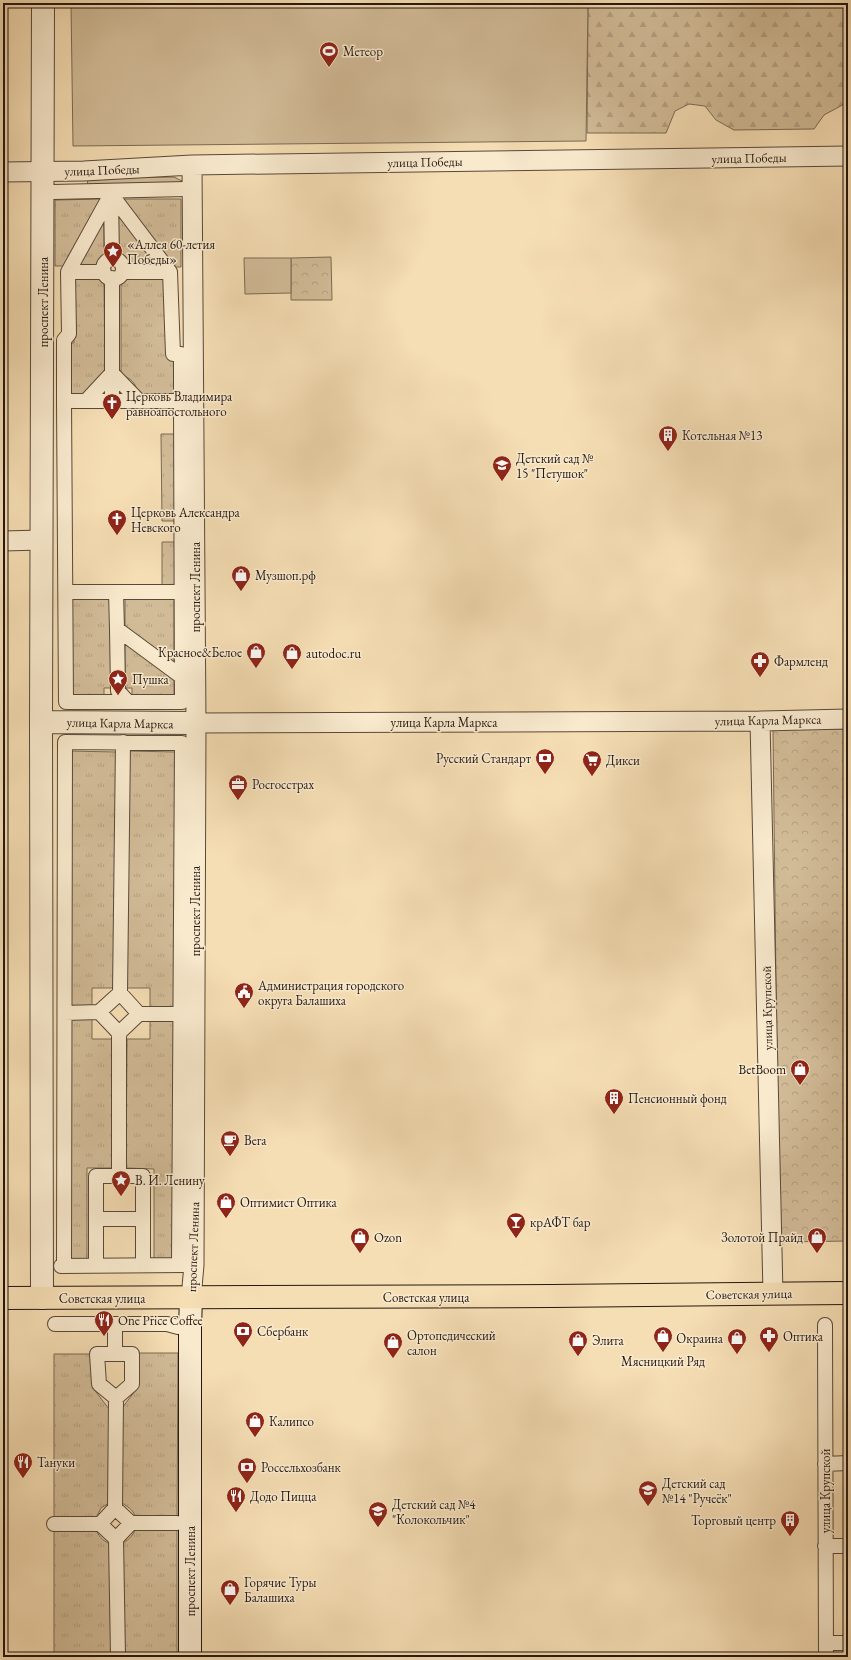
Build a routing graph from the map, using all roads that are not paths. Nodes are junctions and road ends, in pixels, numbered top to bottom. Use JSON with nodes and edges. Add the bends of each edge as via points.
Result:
{"nodes":[{"id":1,"x":43,"y":3,"type":"edge"},
{"id":2,"x":848,"y":156,"type":"edge"},
{"id":3,"x":192,"y":166,"type":"junction"},
{"id":4,"x":3,"y":172,"type":"edge"},
{"id":5,"x":43,"y":172,"type":"junction"},
{"id":6,"x":186,"y":189,"type":"dead end"},
{"id":7,"x":53,"y":192,"type":"dead end"},
{"id":8,"x":111,"y":192,"type":"junction"},
{"id":9,"x":68,"y":272,"type":"junction"},
{"id":10,"x":170,"y":272,"type":"junction"},
{"id":11,"x":113,"y":274,"type":"junction"},
{"id":12,"x":112,"y":373,"type":"junction"},
{"id":13,"x":86,"y":401,"type":"junction"},
{"id":14,"x":112,"y":401,"type":"junction"},
{"id":15,"x":139,"y":401,"type":"junction"},
{"id":16,"x":181,"y":401,"type":"junction"},
{"id":17,"x":64,"y":402,"type":"junction"},
{"id":18,"x":3,"y":540,"type":"edge"},
{"id":19,"x":42,"y":540,"type":"junction"},
{"id":20,"x":66,"y":592,"type":"junction"},
{"id":21,"x":116,"y":592,"type":"junction"},
{"id":22,"x":182,"y":592,"type":"junction"},
{"id":23,"x":117,"y":629,"type":"junction"},
{"id":24,"x":182,"y":677,"type":"junction"},
{"id":25,"x":118,"y":691,"type":"junction"},
{"id":26,"x":108,"y":702,"type":"junction"},
{"id":27,"x":128,"y":702,"type":"junction"},
{"id":28,"x":848,"y":719,"type":"edge"},
{"id":29,"x":760,"y":721,"type":"junction"},
{"id":30,"x":41,"y":722,"type":"junction"},
{"id":31,"x":196,"y":723,"type":"junction"},
{"id":32,"x":123,"y":742,"type":"junction"},
{"id":33,"x":120,"y":993,"type":"junction"},
{"id":34,"x":99,"y":1012,"type":"junction"},
{"id":35,"x":65,"y":1013,"type":"junction"},
{"id":36,"x":139,"y":1014,"type":"junction"},
{"id":37,"x":180,"y":1014,"type":"junction"},
{"id":38,"x":119,"y":1033,"type":"junction"},
{"id":39,"x":119,"y":1176,"type":"junction"},
{"id":40,"x":96,"y":1219,"type":"junction"},
{"id":41,"x":143,"y":1219,"type":"junction"},
{"id":42,"x":96,"y":1265,"type":"junction"},
{"id":43,"x":143,"y":1265,"type":"junction"},
{"id":44,"x":848,"y":1293,"type":"edge"},
{"id":45,"x":773,"y":1294,"type":"junction"},
{"id":46,"x":3,"y":1298,"type":"edge"},
{"id":47,"x":42,"y":1298,"type":"junction"},
{"id":48,"x":191,"y":1298,"type":"junction"},
{"id":49,"x":55,"y":1324,"type":"dead end"},
{"id":50,"x":115,"y":1324,"type":"junction"},
{"id":51,"x":825,"y":1324,"type":"dead end"},
{"id":52,"x":178,"y":1327,"type":"dead end"},
{"id":53,"x":115,"y":1354,"type":"junction"},
{"id":54,"x":116,"y":1398,"type":"junction"},
{"id":55,"x":848,"y":1463,"type":"edge"},
{"id":56,"x":825,"y":1464,"type":"junction"},
{"id":57,"x":114,"y":1508,"type":"junction"},
{"id":58,"x":131,"y":1523,"type":"junction"},
{"id":59,"x":177,"y":1523,"type":"dead end"},
{"id":60,"x":54,"y":1524,"type":"dead end"},
{"id":61,"x":100,"y":1524,"type":"junction"},
{"id":62,"x":116,"y":1539,"type":"junction"},
{"id":63,"x":825,"y":1546,"type":"junction"},
{"id":64,"x":848,"y":1546,"type":"edge"},
{"id":65,"x":848,"y":1643,"type":"edge"},
{"id":66,"x":826,"y":1650,"type":"edge"},
{"id":67,"x":118,"y":1657,"type":"edge"},
{"id":68,"x":190,"y":1657,"type":"edge"}],
"edges":[{"from":1,"to":5,"type":"street","name":"проспект Ленина"},
{"from":2,"to":3,"type":"street","name":"улица Победы"},
{"from":3,"to":5,"type":"street","name":"улица Победы"},
{"from":3,"to":31,"type":"street","name":"проспект Ленина"},
{"from":4,"to":5,"type":"street","name":"улица Победы"},
{"from":5,"to":19,"type":"street","name":"проспект Ленина"},
{"from":6,"to":8,"type":"street"},
{"from":7,"to":8,"type":"street"},
{"from":8,"to":9,"type":"street"},
{"from":8,"to":10,"type":"street"},
{"from":8,"to":11,"type":"street","via":[[112,259],[104,265]]},
{"from":9,"to":11,"type":"street"},
{"from":9,"to":17,"type":"street","via":[[69,334],[64,340]]},
{"from":10,"to":11,"type":"street"},
{"from":10,"to":16,"type":"street","via":[[173,354],[181,354]]},
{"from":11,"to":12,"type":"street"},
{"from":12,"to":13,"type":"street"},
{"from":12,"to":14,"type":"street"},
{"from":12,"to":15,"type":"street"},
{"from":13,"to":14,"type":"street"},
{"from":13,"to":17,"type":"street"},
{"from":14,"to":15,"type":"street"},
{"from":15,"to":16,"type":"street"},
{"from":16,"to":22,"type":"street"},
{"from":17,"to":20,"type":"street"},
{"from":18,"to":19,"type":"street"},
{"from":19,"to":30,"type":"street","name":"проспект Ленина"},
{"from":20,"to":21,"type":"street"},
{"from":20,"to":26,"type":"street","via":[[66,702]]},
{"from":21,"to":22,"type":"street"},
{"from":21,"to":23,"type":"street"},
{"from":22,"to":24,"type":"street"},
{"from":23,"to":24,"type":"street"},
{"from":23,"to":25,"type":"street"},
{"from":24,"to":27,"type":"street","via":[[182,702]]},
{"from":25,"to":26,"type":"street"},
{"from":25,"to":27,"type":"street"},
{"from":26,"to":27,"type":"street"},
{"from":28,"to":29,"type":"street","name":"улица Карла Маркса"},
{"from":29,"to":31,"type":"street","name":"улица Карла Маркса"},
{"from":29,"to":45,"type":"street","name":"улица Крупской"},
{"from":30,"to":31,"type":"street","name":"улица Карла Маркса"},
{"from":30,"to":47,"type":"street","name":"проспект Ленина"},
{"from":31,"to":48,"type":"street","name":"проспект Ленина","via":[[194,1257]]},
{"from":32,"to":33,"type":"street"},
{"from":32,"to":35,"type":"street","via":[[65,742]]},
{"from":32,"to":37,"type":"street","via":[[182,743]]},
{"from":33,"to":34,"type":"street"},
{"from":33,"to":36,"type":"street"},
{"from":34,"to":35,"type":"street"},
{"from":34,"to":38,"type":"street"},
{"from":35,"to":42,"type":"street","via":[[64,1268]]},
{"from":36,"to":37,"type":"street"},
{"from":36,"to":38,"type":"street"},
{"from":37,"to":43,"type":"street","via":[[176,1267]]},
{"from":38,"to":39,"type":"street"},
{"from":39,"to":40,"type":"street","via":[[96,1176]]},
{"from":39,"to":41,"type":"street","via":[[143,1176]]},
{"from":40,"to":41,"type":"street"},
{"from":40,"to":42,"type":"street"},
{"from":41,"to":43,"type":"street"},
{"from":42,"to":43,"type":"street"},
{"from":44,"to":45,"type":"main road","name":"Советская улица"},
{"from":45,"to":48,"type":"main road","name":"Советская улица"},
{"from":46,"to":47,"type":"main road","name":"Советская улица"},
{"from":47,"to":48,"type":"main road","name":"Советская улица"},
{"from":48,"to":68,"type":"street","name":"проспект Ленина"},
{"from":49,"to":50,"type":"street"},
{"from":50,"to":52,"type":"street","via":[[167,1324]]},
{"from":50,"to":53,"type":"street"},
{"from":51,"to":56,"type":"street","name":"улица Крупской"},
{"from":53,"to":54,"type":"street","via":[[132,1354],[132,1384]]},
{"from":53,"to":54,"type":"street","via":[[98,1354],[98,1369],[99,1384]]},
{"from":54,"to":57,"type":"street"},
{"from":55,"to":56,"type":"street"},
{"from":56,"to":63,"type":"street","name":"улица Крупской"},
{"from":57,"to":58,"type":"street"},
{"from":57,"to":61,"type":"street"},
{"from":58,"to":59,"type":"street"},
{"from":58,"to":62,"type":"street"},
{"from":60,"to":61,"type":"street"},
{"from":61,"to":62,"type":"street"},
{"from":62,"to":67,"type":"street"},
{"from":63,"to":64,"type":"street"},
{"from":63,"to":66,"type":"street","name":"улица Крупской"},
{"from":65,"to":66,"type":"street"}]}
